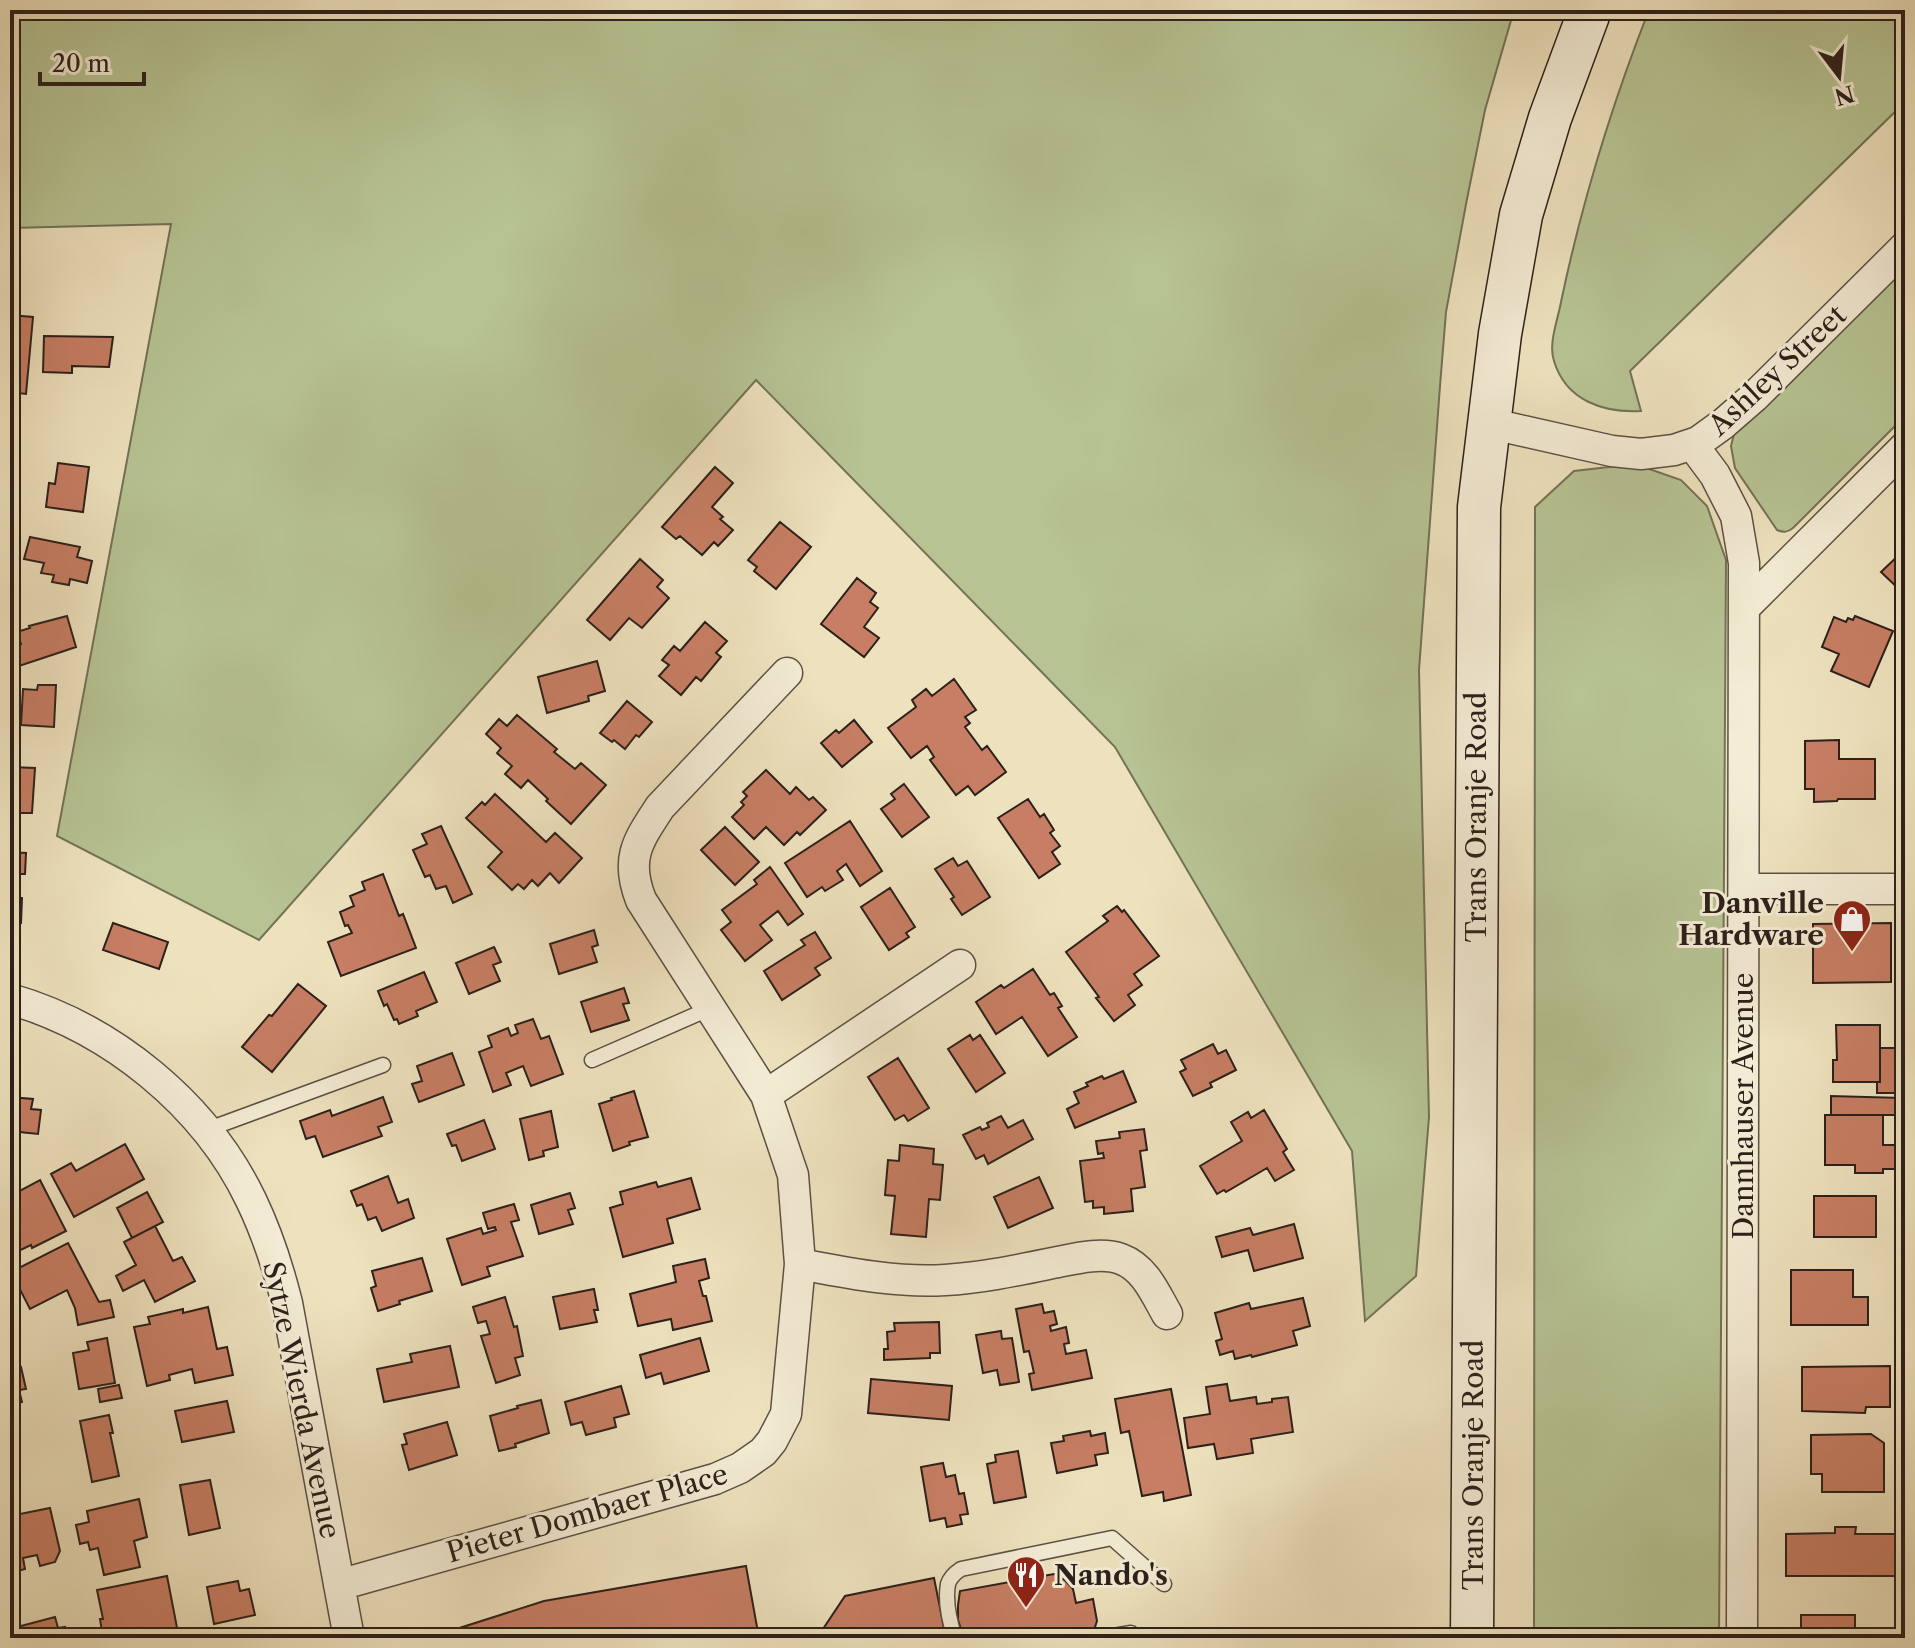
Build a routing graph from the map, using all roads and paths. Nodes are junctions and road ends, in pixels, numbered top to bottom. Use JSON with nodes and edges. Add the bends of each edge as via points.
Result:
{"nodes":[{"id":1,"x":1590,"y":10,"type":"edge"},
{"id":2,"x":1905,"y":247,"type":"edge"},
{"id":3,"x":1488,"y":423,"type":"junction"},
{"id":4,"x":1692,"y":444,"type":"junction"},
{"id":5,"x":1905,"y":447,"type":"edge"},
{"id":6,"x":1744,"y":608,"type":"junction"},
{"id":7,"x":787,"y":673,"type":"dead end"},
{"id":8,"x":1744,"y":889,"type":"junction"},
{"id":9,"x":1905,"y":889,"type":"edge"},
{"id":10,"x":960,"y":965,"type":"dead end"},
{"id":11,"x":10,"y":999,"type":"edge"},
{"id":12,"x":711,"y":1008,"type":"junction"},
{"id":13,"x":592,"y":1060,"type":"dead end"},
{"id":14,"x":383,"y":1065,"type":"dead end"},
{"id":15,"x":766,"y":1095,"type":"junction"},
{"id":16,"x":206,"y":1130,"type":"junction"},
{"id":17,"x":800,"y":1264,"type":"junction"},
{"id":18,"x":1167,"y":1314,"type":"dead end"},
{"id":19,"x":1164,"y":1584,"type":"dead end"},
{"id":20,"x":339,"y":1585,"type":"junction"},
{"id":21,"x":1131,"y":1633,"type":"dead end"},
{"id":22,"x":349,"y":1638,"type":"edge"},
{"id":23,"x":955,"y":1638,"type":"edge"},
{"id":24,"x":1102,"y":1638,"type":"edge"},
{"id":25,"x":1472,"y":1638,"type":"edge"},
{"id":26,"x":1742,"y":1638,"type":"edge"}],
"edges":[{"from":1,"to":3,"type":"main road","name":"Trans Oranje Road","via":[[1521,215]]},
{"from":2,"to":4,"type":"street","name":"Ashley Street","via":[[1754,397]]},
{"from":3,"to":4,"type":"street","name":"Ashley Street","via":[[1641,454]]},
{"from":3,"to":25,"type":"main road","name":"Trans Oranje Road","via":[[1478,536]]},
{"from":4,"to":6,"type":"street","name":"Dannhauser Avenue","via":[[1736,516]]},
{"from":5,"to":6,"type":"street"},
{"from":6,"to":8,"type":"street","name":"Dannhauser Avenue"},
{"from":7,"to":12,"type":"street","name":"Pieter Dombaer Place","via":[[660,807],[636,850],[632,869],[641,900]]},
{"from":8,"to":9,"type":"street"},
{"from":8,"to":26,"type":"street","name":"Dannhauser Avenue"},
{"from":10,"to":15,"type":"street"},
{"from":11,"to":16,"type":"street","name":"Sytze Wierda Avenue","via":[[89,1032],[132,1059]]},
{"from":12,"to":13,"type":"lane"},
{"from":12,"to":15,"type":"street","name":"Pieter Dombaer Place"},
{"from":14,"to":16,"type":"lane"},
{"from":15,"to":17,"type":"street","name":"Pieter Dombaer Place","via":[[793,1175]]},
{"from":16,"to":20,"type":"street","name":"Sytze Wierda Avenue","via":[[250,1197],[277,1264]]},
{"from":17,"to":18,"type":"street","via":[[886,1279],[945,1280],[1092,1256],[1118,1258],[1146,1278]]},
{"from":17,"to":20,"type":"street","name":"Pieter Dombaer Place","via":[[786,1414],[763,1452],[715,1479]]},
{"from":19,"to":23,"type":"lane","via":[[1112,1538],[961,1569],[948,1584]]},
{"from":20,"to":22,"type":"street","name":"Sytze Wierda Avenue"},
{"from":21,"to":24,"type":"lane"}]}
